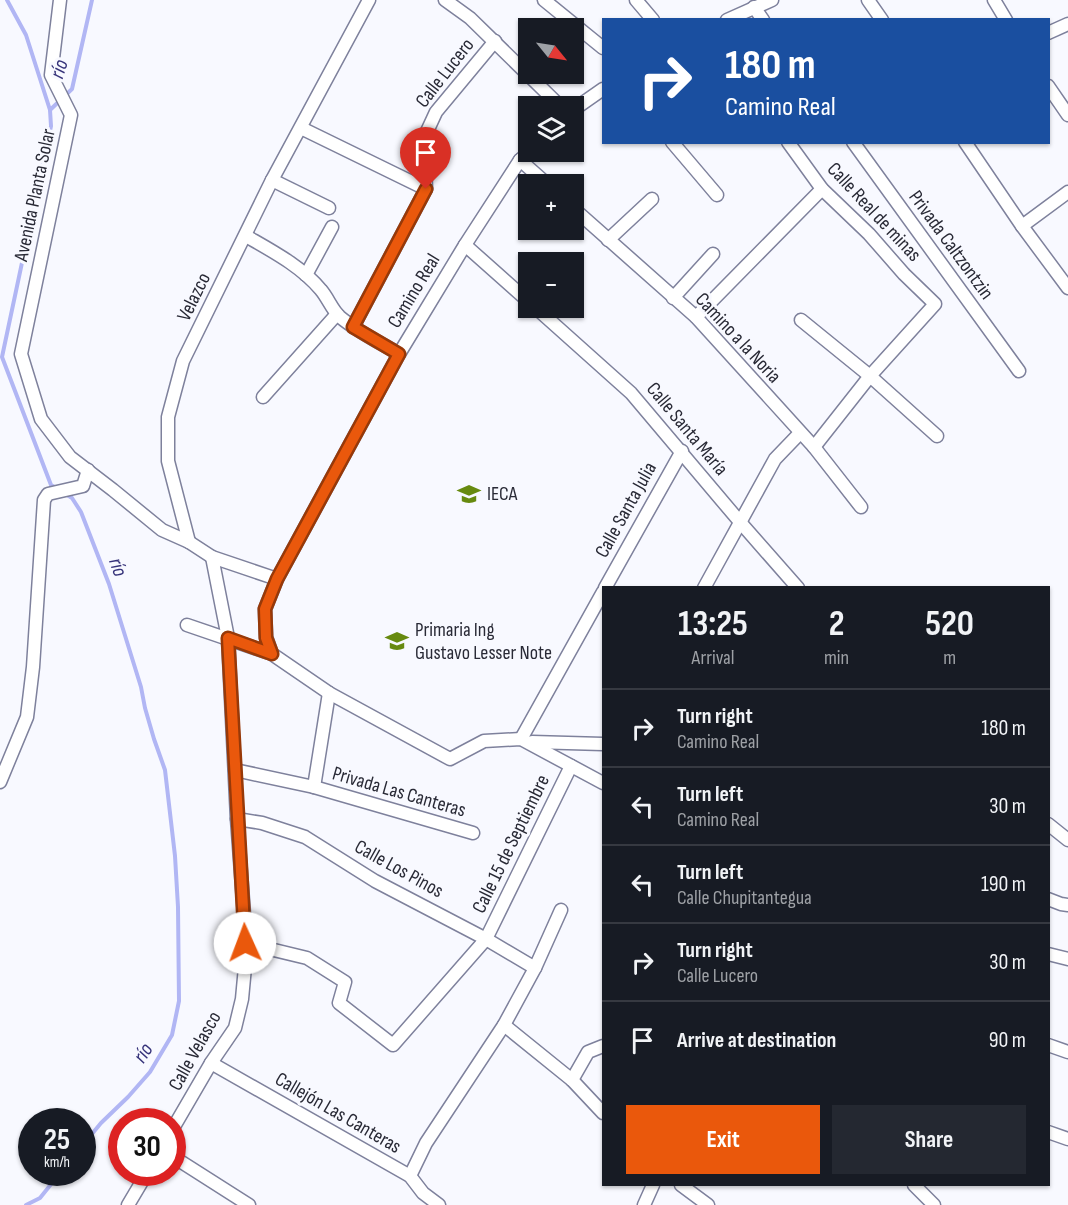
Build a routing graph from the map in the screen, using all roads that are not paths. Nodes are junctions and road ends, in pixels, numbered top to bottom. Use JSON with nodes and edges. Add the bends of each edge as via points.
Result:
{"nodes":[{"id":1,"x":60,"y":0,"type":"edge"},
{"id":2,"x":369,"y":0,"type":"edge"},
{"id":3,"x":446,"y":0,"type":"edge"},
{"id":4,"x":544,"y":0,"type":"edge"},
{"id":5,"x":636,"y":0,"type":"edge"},
{"id":6,"x":868,"y":0,"type":"edge"},
{"id":7,"x":994,"y":0,"type":"edge"},
{"id":8,"x":762,"y":3,"type":"edge"},
{"id":9,"x":651,"y":18,"type":"edge"},
{"id":10,"x":731,"y":18,"type":"edge"},
{"id":11,"x":763,"y":18,"type":"edge"},
{"id":12,"x":881,"y":18,"type":"edge"},
{"id":13,"x":1005,"y":18,"type":"edge"},
{"id":14,"x":1068,"y":24,"type":"edge"},
{"id":15,"x":1050,"y":32,"type":"edge"},
{"id":16,"x":495,"y":41,"type":"junction"},
{"id":17,"x":602,"y":47,"type":"edge"},
{"id":18,"x":1050,"y":89,"type":"edge"},
{"id":19,"x":602,"y":90,"type":"edge"},
{"id":20,"x":550,"y":96,"type":"edge"},
{"id":21,"x":584,"y":102,"type":"edge"},
{"id":22,"x":1068,"y":115,"type":"edge"},
{"id":23,"x":301,"y":128,"type":"junction"},
{"id":24,"x":674,"y":144,"type":"edge"},
{"id":25,"x":789,"y":144,"type":"edge"},
{"id":26,"x":854,"y":144,"type":"edge"},
{"id":27,"x":966,"y":144,"type":"edge"},
{"id":28,"x":521,"y":162,"type":"edge"},
{"id":29,"x":530,"y":162,"type":"edge"},
{"id":30,"x":539,"y":174,"type":"edge"},
{"id":31,"x":272,"y":180,"type":"junction"},
{"id":32,"x":426,"y":189,"type":"junction"},
{"id":33,"x":822,"y":189,"type":"junction"},
{"id":34,"x":1068,"y":192,"type":"edge"},
{"id":35,"x":717,"y":195,"type":"dead end"},
{"id":36,"x":652,"y":199,"type":"dead end"},
{"id":37,"x":329,"y":208,"type":"dead end"},
{"id":38,"x":584,"y":218,"type":"edge"},
{"id":39,"x":1022,"y":226,"type":"junction"},
{"id":40,"x":332,"y":227,"type":"dead end"},
{"id":41,"x":246,"y":236,"type":"junction"},
{"id":42,"x":608,"y":240,"type":"junction"},
{"id":43,"x":465,"y":245,"type":"junction"},
{"id":44,"x":712,"y":254,"type":"dead end"},
{"id":45,"x":306,"y":275,"type":"junction"},
{"id":46,"x":1068,"y":288,"type":"edge"},
{"id":47,"x":518,"y":292,"type":"edge"},
{"id":48,"x":674,"y":297,"type":"junction"},
{"id":49,"x":338,"y":314,"type":"junction"},
{"id":50,"x":696,"y":317,"type":"junction"},
{"id":51,"x":547,"y":318,"type":"edge"},
{"id":52,"x":801,"y":320,"type":"dead end"},
{"id":53,"x":353,"y":327,"type":"junction"},
{"id":54,"x":399,"y":354,"type":"junction"},
{"id":55,"x":1018,"y":371,"type":"dead end"},
{"id":56,"x":870,"y":376,"type":"junction"},
{"id":57,"x":263,"y":397,"type":"dead end"},
{"id":58,"x":800,"y":433,"type":"junction"},
{"id":59,"x":937,"y":436,"type":"dead end"},
{"id":60,"x":814,"y":447,"type":"junction"},
{"id":61,"x":682,"y":451,"type":"junction"},
{"id":62,"x":88,"y":470,"type":"junction"},
{"id":63,"x":861,"y":507,"type":"dead end"},
{"id":64,"x":740,"y":522,"type":"junction"},
{"id":65,"x":189,"y":542,"type":"junction"},
{"id":66,"x":212,"y":557,"type":"junction"},
{"id":67,"x":277,"y":579,"type":"junction"},
{"id":68,"x":606,"y":586,"type":"edge"},
{"id":69,"x":705,"y":586,"type":"edge"},
{"id":70,"x":796,"y":586,"type":"edge"},
{"id":71,"x":602,"y":594,"type":"edge"},
{"id":72,"x":187,"y":625,"type":"dead end"},
{"id":73,"x":228,"y":638,"type":"junction"},
{"id":74,"x":272,"y":654,"type":"junction"},
{"id":75,"x":329,"y":693,"type":"junction"},
{"id":76,"x":524,"y":741,"type":"junction"},
{"id":77,"x":602,"y":744,"type":"edge"},
{"id":78,"x":571,"y":766,"type":"junction"},
{"id":79,"x":235,"y":770,"type":"junction"},
{"id":80,"x":0,"y":782,"type":"edge"},
{"id":81,"x":602,"y":782,"type":"edge"},
{"id":82,"x":314,"y":787,"type":"junction"},
{"id":83,"x":237,"y":819,"type":"junction"},
{"id":84,"x":1050,"y":826,"type":"edge"},
{"id":85,"x":473,"y":833,"type":"dead end"},
{"id":86,"x":1068,"y":840,"type":"edge"},
{"id":87,"x":1050,"y":900,"type":"edge"},
{"id":88,"x":1068,"y":905,"type":"edge"},
{"id":89,"x":561,"y":910,"type":"dead end"},
{"id":90,"x":486,"y":939,"type":"junction"},
{"id":91,"x":245,"y":943,"type":"junction"},
{"id":92,"x":1050,"y":954,"type":"edge"},
{"id":93,"x":1068,"y":959,"type":"edge"},
{"id":94,"x":536,"y":968,"type":"junction"},
{"id":95,"x":504,"y":1025,"type":"junction"},
{"id":96,"x":602,"y":1046,"type":"edge"},
{"id":97,"x":1050,"y":1046,"type":"edge"},
{"id":98,"x":1068,"y":1052,"type":"edge"},
{"id":99,"x":211,"y":1063,"type":"junction"},
{"id":100,"x":572,"y":1080,"type":"junction"},
{"id":101,"x":185,"y":1108,"type":"edge"},
{"id":102,"x":602,"y":1112,"type":"edge"},
{"id":103,"x":1050,"y":1133,"type":"edge"},
{"id":104,"x":1068,"y":1140,"type":"edge"},
{"id":105,"x":186,"y":1165,"type":"edge"},
{"id":106,"x":410,"y":1176,"type":"junction"},
{"id":107,"x":139,"y":1186,"type":"edge"},
{"id":108,"x":653,"y":1186,"type":"edge"},
{"id":109,"x":682,"y":1186,"type":"edge"},
{"id":110,"x":915,"y":1186,"type":"edge"},
{"id":111,"x":423,"y":1193,"type":"junction"},
{"id":112,"x":128,"y":1205,"type":"edge"},
{"id":113,"x":249,"y":1205,"type":"edge"},
{"id":114,"x":416,"y":1205,"type":"edge"},
{"id":115,"x":439,"y":1205,"type":"edge"},
{"id":116,"x":644,"y":1205,"type":"edge"},
{"id":117,"x":708,"y":1205,"type":"edge"},
{"id":118,"x":934,"y":1205,"type":"edge"}],
"edges":[{"from":1,"to":62,"type":"street","name":"Avenida Planta Solar","via":[[51,75],[71,115],[21,354],[41,418],[70,457]]},
{"from":2,"to":23,"type":"street","name":"Velazco"},
{"from":3,"to":16,"type":"street"},
{"from":4,"to":17,"type":"street"},
{"from":5,"to":9,"type":"street"},
{"from":6,"to":12,"type":"street"},
{"from":7,"to":13,"type":"street"},
{"from":8,"to":10,"type":"street"},
{"from":8,"to":11,"type":"street"},
{"from":14,"to":15,"type":"street"},
{"from":16,"to":20,"type":"street"},
{"from":16,"to":32,"type":"street","name":"Calle Lucero","via":[[436,112],[424,138]]},
{"from":18,"to":22,"type":"street"},
{"from":19,"to":21,"type":"street"},
{"from":23,"to":31,"type":"street","name":"Velazco"},
{"from":23,"to":32,"type":"street"},
{"from":24,"to":35,"type":"street"},
{"from":25,"to":33,"type":"street","name":"Calle Real de minas"},
{"from":26,"to":55,"type":"street","name":"Privada Caltzontzin"},
{"from":27,"to":39,"type":"street"},
{"from":28,"to":43,"type":"street","name":"Camino Real"},
{"from":29,"to":30,"type":"street"},
{"from":31,"to":37,"type":"street"},
{"from":31,"to":41,"type":"street","name":"Velazco"},
{"from":32,"to":53,"type":"street"},
{"from":33,"to":50,"type":"street"},
{"from":33,"to":56,"type":"street","name":"Calle Real de minas","via":[[935,304]]},
{"from":34,"to":39,"type":"street"},
{"from":36,"to":42,"type":"street"},
{"from":38,"to":42,"type":"street","name":"Camino a la Noria"},
{"from":39,"to":46,"type":"street"},
{"from":40,"to":45,"type":"street"},
{"from":41,"to":45,"type":"street"},
{"from":41,"to":65,"type":"street","name":"Velazco","via":[[183,361],[168,417],[168,460]]},
{"from":42,"to":48,"type":"street","name":"Camino a la Noria"},
{"from":43,"to":47,"type":"street"},
{"from":43,"to":54,"type":"street","name":"Camino Real"},
{"from":44,"to":48,"type":"street"},
{"from":45,"to":49,"type":"street"},
{"from":48,"to":50,"type":"street","name":"Camino a la Noria"},
{"from":49,"to":53,"type":"street"},
{"from":49,"to":57,"type":"street"},
{"from":50,"to":58,"type":"street","name":"Camino a la Noria"},
{"from":51,"to":61,"type":"street","name":"Calle Santa María","via":[[631,393]]},
{"from":52,"to":56,"type":"street"},
{"from":53,"to":54,"type":"street"},
{"from":54,"to":67,"type":"street","name":"Camino Real"},
{"from":56,"to":59,"type":"street"},
{"from":56,"to":60,"type":"street"},
{"from":58,"to":60,"type":"street","name":"Camino a la Noria"},
{"from":58,"to":64,"type":"street","via":[[775,459]]},
{"from":60,"to":63,"type":"street","name":"Camino a la Noria"},
{"from":61,"to":64,"type":"street","name":"Calle Santa María"},
{"from":61,"to":68,"type":"street","name":"Calle Santa Julia"},
{"from":62,"to":65,"type":"street","name":"Avenida Planta Solar","via":[[162,530]]},
{"from":62,"to":80,"type":"street","via":[[83,486],[48,494],[44,500],[27,717]]},
{"from":64,"to":69,"type":"street"},
{"from":64,"to":70,"type":"street","name":"Calle Santa María"},
{"from":65,"to":66,"type":"street"},
{"from":66,"to":67,"type":"street"},
{"from":66,"to":73,"type":"street","name":"Calle Velasco"},
{"from":67,"to":74,"type":"street","name":"Camino Real","via":[[265,609],[266,638]]},
{"from":71,"to":76,"type":"street"},
{"from":72,"to":73,"type":"street"},
{"from":73,"to":74,"type":"street"},
{"from":73,"to":79,"type":"street","name":"Calle Velasco"},
{"from":74,"to":75,"type":"street"},
{"from":75,"to":76,"type":"street","via":[[450,759],[484,741]]},
{"from":75,"to":82,"type":"street"},
{"from":76,"to":77,"type":"street"},
{"from":76,"to":78,"type":"street","name":"Calle 15 de Septiembre"},
{"from":78,"to":81,"type":"street","name":"Calle 15 de Septiembre"},
{"from":78,"to":90,"type":"street","name":"Calle 15 de Septiembre"},
{"from":79,"to":82,"type":"street","name":"Privada Las Canteras"},
{"from":79,"to":83,"type":"street","name":"Calle Velasco"},
{"from":82,"to":85,"type":"street","name":"Privada Las Canteras"},
{"from":83,"to":90,"type":"street","name":"Calle Los Pinos","via":[[305,837],[375,881]]},
{"from":83,"to":91,"type":"street","name":"Calle Velasco"},
{"from":84,"to":86,"type":"street"},
{"from":87,"to":88,"type":"street"},
{"from":89,"to":94,"type":"street"},
{"from":90,"to":91,"type":"street","name":"Calle 15 de Septiembre","via":[[393,1045],[339,1003],[345,982],[307,958]]},
{"from":90,"to":94,"type":"street","name":"Calle Los Pinos"},
{"from":91,"to":99,"type":"street","name":"Calle Velasco","via":[[242,999],[235,1028]]},
{"from":92,"to":93,"type":"street"},
{"from":94,"to":95,"type":"street"},
{"from":95,"to":100,"type":"street"},
{"from":95,"to":106,"type":"street","via":[[426,1143]]},
{"from":96,"to":100,"type":"street","via":[[588,1052]]},
{"from":97,"to":98,"type":"street"},
{"from":99,"to":101,"type":"street","name":"Calle Velasco"},
{"from":99,"to":106,"type":"street","name":"Callejón Las Canteras"},
{"from":100,"to":102,"type":"street"},
{"from":103,"to":104,"type":"street"},
{"from":105,"to":113,"type":"street"},
{"from":106,"to":111,"type":"street","name":"Callejón Las Canteras"},
{"from":107,"to":112,"type":"street"},
{"from":108,"to":116,"type":"street"},
{"from":109,"to":117,"type":"street"},
{"from":110,"to":118,"type":"street"},
{"from":111,"to":114,"type":"street"},
{"from":111,"to":115,"type":"street","name":"Callejón Las Canteras"}]}
